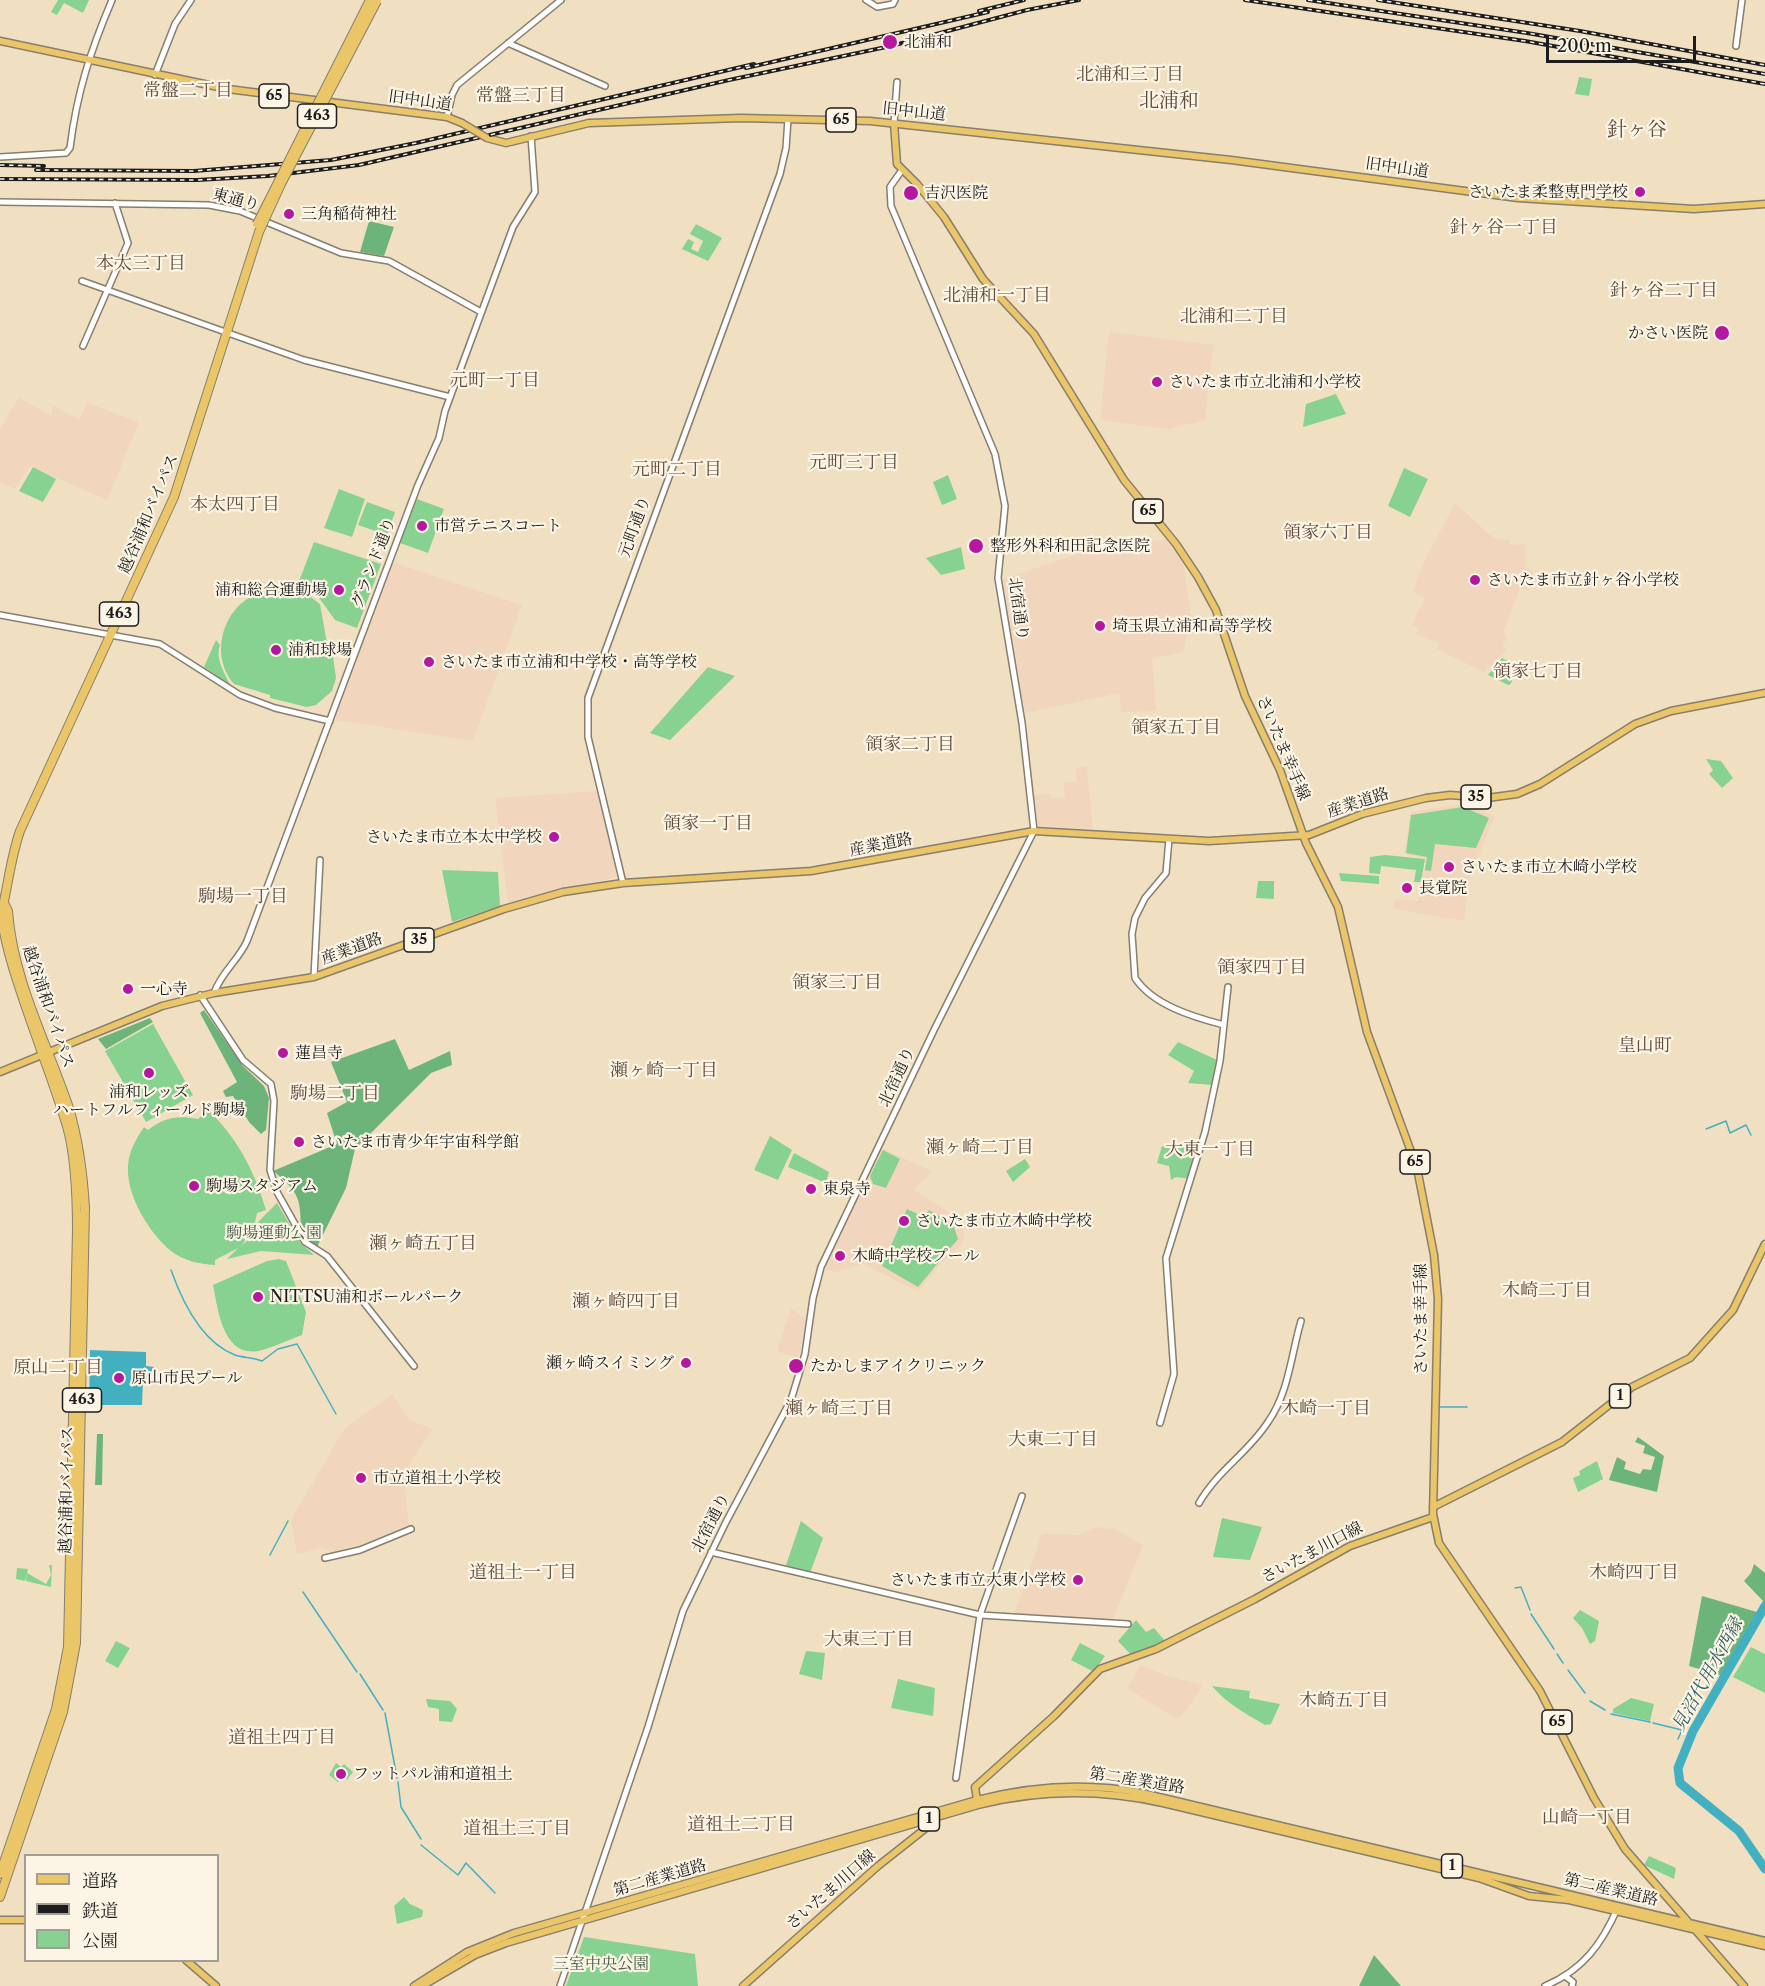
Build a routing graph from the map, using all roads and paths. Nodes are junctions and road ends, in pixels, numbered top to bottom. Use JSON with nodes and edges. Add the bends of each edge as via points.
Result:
{"nodes":[{"id":1,"x":112,"y":0,"type":"edge"},
{"id":2,"x":191,"y":0,"type":"edge"},
{"id":3,"x":374,"y":0,"type":"edge"},
{"id":4,"x":561,"y":0,"type":"edge"},
{"id":5,"x":866,"y":0,"type":"edge"},
{"id":6,"x":895,"y":0,"type":"edge"},
{"id":7,"x":1742,"y":0,"type":"edge"},
{"id":8,"x":0,"y":41,"type":"edge"},
{"id":9,"x":508,"y":43,"type":"junction"},
{"id":10,"x":1736,"y":46,"type":"dead end"},
{"id":11,"x":87,"y":60,"type":"junction"},
{"id":12,"x":155,"y":75,"type":"junction"},
{"id":13,"x":897,"y":82,"type":"dead end"},
{"id":14,"x":605,"y":86,"type":"dead end"},
{"id":15,"x":447,"y":117,"type":"junction"},
{"id":16,"x":788,"y":119,"type":"junction"},
{"id":17,"x":894,"y":123,"type":"junction"},
{"id":18,"x":531,"y":136,"type":"junction"},
{"id":19,"x":0,"y":157,"type":"edge"},
{"id":20,"x":902,"y":170,"type":"junction"},
{"id":21,"x":0,"y":202,"type":"edge"},
{"id":22,"x":115,"y":203,"type":"junction"},
{"id":23,"x":1765,"y":204,"type":"edge"},
{"id":24,"x":82,"y":281,"type":"dead end"},
{"id":25,"x":108,"y":290,"type":"junction"},
{"id":26,"x":482,"y":312,"type":"junction"},
{"id":27,"x":226,"y":332,"type":"junction"},
{"id":28,"x":83,"y":346,"type":"dead end"},
{"id":29,"x":450,"y":397,"type":"junction"},
{"id":30,"x":0,"y":615,"type":"edge"},
{"id":31,"x":110,"y":634,"type":"junction"},
{"id":32,"x":1765,"y":693,"type":"edge"},
{"id":33,"x":330,"y":721,"type":"junction"},
{"id":34,"x":1034,"y":831,"type":"junction"},
{"id":35,"x":1303,"y":836,"type":"junction"},
{"id":36,"x":1168,"y":838,"type":"junction"},
{"id":37,"x":320,"y":860,"type":"dead end"},
{"id":38,"x":623,"y":883,"type":"junction"},
{"id":39,"x":2,"y":902,"type":"edge"},
{"id":40,"x":314,"y":977,"type":"junction"},
{"id":41,"x":1228,"y":987,"type":"dead end"},
{"id":42,"x":214,"y":993,"type":"junction"},
{"id":43,"x":200,"y":995,"type":"junction"},
{"id":44,"x":1224,"y":1025,"type":"junction"},
{"id":45,"x":45,"y":1056,"type":"junction"},
{"id":46,"x":0,"y":1072,"type":"edge"},
{"id":47,"x":1765,"y":1244,"type":"edge"},
{"id":48,"x":1301,"y":1321,"type":"dead end"},
{"id":49,"x":414,"y":1366,"type":"dead end"},
{"id":50,"x":1160,"y":1423,"type":"dead end"},
{"id":51,"x":1022,"y":1496,"type":"dead end"},
{"id":52,"x":1199,"y":1503,"type":"dead end"},
{"id":53,"x":1433,"y":1506,"type":"junction"},
{"id":54,"x":1433,"y":1517,"type":"junction"},
{"id":55,"x":411,"y":1529,"type":"dead end"},
{"id":56,"x":711,"y":1552,"type":"junction"},
{"id":57,"x":324,"y":1558,"type":"dead end"},
{"id":58,"x":980,"y":1616,"type":"junction"},
{"id":59,"x":1128,"y":1624,"type":"dead end"},
{"id":60,"x":956,"y":1778,"type":"dead end"},
{"id":61,"x":977,"y":1800,"type":"junction"},
{"id":62,"x":931,"y":1816,"type":"junction"},
{"id":63,"x":0,"y":1874,"type":"edge"},
{"id":64,"x":0,"y":1897,"type":"edge"},
{"id":65,"x":1618,"y":1909,"type":"junction"},
{"id":66,"x":585,"y":1913,"type":"junction"},
{"id":67,"x":0,"y":1920,"type":"edge"},
{"id":68,"x":24,"y":1920,"type":"edge"},
{"id":69,"x":582,"y":1921,"type":"junction"},
{"id":70,"x":1687,"y":1922,"type":"junction"},
{"id":71,"x":1694,"y":1930,"type":"junction"},
{"id":72,"x":1765,"y":1941,"type":"edge"},
{"id":73,"x":1765,"y":1946,"type":"edge"},
{"id":74,"x":188,"y":1962,"type":"edge"},
{"id":75,"x":1565,"y":1976,"type":"junction"},
{"id":76,"x":216,"y":1986,"type":"edge"},
{"id":77,"x":414,"y":1986,"type":"edge"},
{"id":78,"x":422,"y":1986,"type":"edge"},
{"id":79,"x":560,"y":1986,"type":"edge"},
{"id":80,"x":743,"y":1986,"type":"edge"},
{"id":81,"x":1545,"y":1986,"type":"edge"},
{"id":82,"x":1572,"y":1986,"type":"edge"},
{"id":83,"x":1744,"y":1986,"type":"edge"}],
"edges":[{"from":1,"to":11,"type":"street"},
{"from":2,"to":12,"type":"street","via":[[175,24]]},
{"from":3,"to":27,"type":"highway","name":"越谷浦和バイパス","number":"463","bridge":true,"via":[[271,204]]},
{"from":4,"to":9,"type":"street"},
{"from":5,"to":6,"type":"street","via":[[877,8]]},
{"from":7,"to":10,"type":"street"},
{"from":8,"to":11,"type":"main road","name":"旧中山道","number":"65"},
{"from":9,"to":14,"type":"street"},
{"from":9,"to":15,"type":"street","via":[[457,86]]},
{"from":11,"to":12,"type":"main road","name":"旧中山道","number":"65"},
{"from":11,"to":19,"type":"street","via":[[66,153]]},
{"from":12,"to":15,"type":"main road","name":"旧中山道","number":"65","via":[[273,96]]},
{"from":13,"to":17,"type":"street"},
{"from":15,"to":18,"type":"main road","name":"旧中山道","number":"65","bridge":true,"via":[[501,143]]},
{"from":16,"to":17,"type":"main road","name":"旧中山道","number":"65"},
{"from":16,"to":18,"type":"main road","name":"旧中山道","number":"65","via":[[588,123]]},
{"from":16,"to":38,"type":"street","name":"元町通り","via":[[780,174],[588,698],[588,737]]},
{"from":17,"to":20,"type":"main road","name":"さいたま幸手線","number":"65","via":[[896,160]]},
{"from":17,"to":23,"type":"main road","name":"旧中山道","via":[[1236,160],[1518,198],[1695,209]]},
{"from":18,"to":26,"type":"street","name":"グランド通り","via":[[535,192],[513,227]]},
{"from":20,"to":34,"type":"street","name":"北宿通り","via":[[890,187],[891,206],[995,454],[1002,482],[1005,519],[998,578],[1022,723]]},
{"from":20,"to":35,"type":"main road","name":"さいたま幸手線","number":"65","via":[[944,217],[983,279],[1034,334],[1124,480],[1198,577],[1216,610],[1245,696],[1283,777]]},
{"from":21,"to":22,"type":"street","name":"東通り"},
{"from":22,"to":25,"type":"street","via":[[128,243]]},
{"from":22,"to":26,"type":"street","name":"東通り","via":[[209,205],[240,211],[336,251],[389,261]]},
{"from":24,"to":25,"type":"street"},
{"from":25,"to":27,"type":"street"},
{"from":25,"to":28,"type":"street"},
{"from":26,"to":29,"type":"street","name":"グランド通り"},
{"from":27,"to":29,"type":"street","via":[[304,360]]},
{"from":27,"to":31,"type":"highway","name":"越谷浦和バイパス","number":"463","via":[[174,497]]},
{"from":29,"to":33,"type":"street","name":"グランド通り","via":[[439,438]]},
{"from":30,"to":31,"type":"street"},
{"from":31,"to":33,"type":"street","via":[[170,648],[220,684],[251,700]]},
{"from":31,"to":39,"type":"highway","name":"越谷浦和バイパス","number":"463","via":[[20,831]]},
{"from":32,"to":35,"type":"main road","name":"産業道路","number":"35","via":[[1671,711],[1635,724],[1527,791],[1498,797],[1450,795],[1401,803]]},
{"from":33,"to":42,"type":"street","name":"グランド通り","via":[[242,951],[225,969]]},
{"from":34,"to":36,"type":"main road","name":"産業道路","number":"35"},
{"from":34,"to":38,"type":"main road","name":"産業道路","number":"35","via":[[811,871]]},
{"from":34,"to":56,"type":"street","name":"北宿通り","via":[[821,1267],[805,1354],[791,1400]]},
{"from":35,"to":36,"type":"main road","name":"産業道路","number":"35","via":[[1224,841]]},
{"from":35,"to":53,"type":"main road","name":"さいたま幸手線","number":"65","via":[[1341,915],[1367,1032],[1424,1195],[1437,1283]]},
{"from":36,"to":44,"type":"street","via":[[1166,873],[1145,898],[1135,918],[1135,978],[1162,1001]]},
{"from":37,"to":40,"type":"street"},
{"from":38,"to":40,"type":"main road","name":"産業道路","number":"35","via":[[563,892],[504,909]]},
{"from":39,"to":45,"type":"highway","name":"越谷浦和バイパス","number":"463"},
{"from":40,"to":42,"type":"main road","name":"産業道路","number":"35"},
{"from":41,"to":44,"type":"street"},
{"from":42,"to":43,"type":"main road","name":"産業道路","number":"35"},
{"from":43,"to":45,"type":"main road","name":"産業道路","number":"35","via":[[162,1006]]},
{"from":43,"to":49,"type":"street","via":[[243,1060],[271,1084],[274,1101],[270,1170],[299,1232],[307,1244],[329,1258]]},
{"from":44,"to":50,"type":"street","via":[[1201,1150],[1166,1258],[1174,1374]]},
{"from":45,"to":46,"type":"main road","name":"産業道路","number":"35"},
{"from":45,"to":63,"type":"highway","name":"越谷浦和バイパス","number":"463","via":[[69,1135],[76,1189],[70,1612],[66,1661],[56,1709]]},
{"from":45,"to":64,"type":"highway","name":"越谷浦和バイパス","number":"463","via":[[76,1134],[85,1208],[78,1617],[63,1712]]},
{"from":47,"to":53,"type":"main road","number":"1","via":[[1733,1310],[1690,1358],[1632,1387],[1562,1442]]},
{"from":48,"to":52,"type":"street","via":[[1288,1379],[1275,1411],[1252,1444],[1216,1478]]},
{"from":51,"to":58,"type":"street"},
{"from":53,"to":54,"type":"main road"},
{"from":54,"to":61,"type":"main road","name":"さいたま川口線","via":[[1350,1546],[1156,1649],[1100,1669],[975,1787]]},
{"from":54,"to":70,"type":"main road","number":"65","via":[[1443,1551],[1540,1691],[1610,1827]]},
{"from":55,"to":57,"type":"street","via":[[360,1551]]},
{"from":56,"to":58,"type":"street"},
{"from":56,"to":66,"type":"street","name":"北宿通り","via":[[679,1621]]},
{"from":58,"to":59,"type":"street"},
{"from":58,"to":60,"type":"street"},
{"from":61,"to":62,"type":"main road","name":"第二産業道路","number":"1"},
{"from":61,"to":65,"type":"main road","name":"第二産業道路","number":"1","via":[[1047,1787],[1127,1790]]},
{"from":62,"to":65,"type":"main road","name":"第二産業道路","number":"1","via":[[1028,1794],[1110,1793],[1479,1878],[1529,1896]]},
{"from":62,"to":66,"type":"main road","name":"第二産業道路","number":"1"},
{"from":62,"to":69,"type":"main road","name":"第二産業道路","number":"1"},
{"from":62,"to":80,"type":"main road","name":"さいたま川口線","number":"1","via":[[926,1828]]},
{"from":65,"to":70,"type":"main road","name":"第二産業道路","number":"1"},
{"from":65,"to":71,"type":"main road","name":"第二産業道路","number":"1"},
{"from":65,"to":75,"type":"street","via":[[1593,1953]]},
{"from":66,"to":69,"type":"street","name":"北宿通り"},
{"from":66,"to":77,"type":"main road","name":"第二産業道路","number":"1","via":[[467,1952]]},
{"from":67,"to":68,"type":"main road"},
{"from":69,"to":78,"type":"main road","name":"第二産業道路","number":"1","via":[[475,1955]]},
{"from":69,"to":79,"type":"street","name":"北宿通り"},
{"from":70,"to":71,"type":"main road","number":"65"},
{"from":70,"to":72,"type":"main road","name":"第二産業道路","number":"1"},
{"from":71,"to":73,"type":"main road","name":"第二産業道路","number":"1"},
{"from":71,"to":83,"type":"main road","number":"65"},
{"from":74,"to":76,"type":"main road"},
{"from":75,"to":81,"type":"street"},
{"from":75,"to":82,"type":"street","via":[[1573,1982]]}]}
